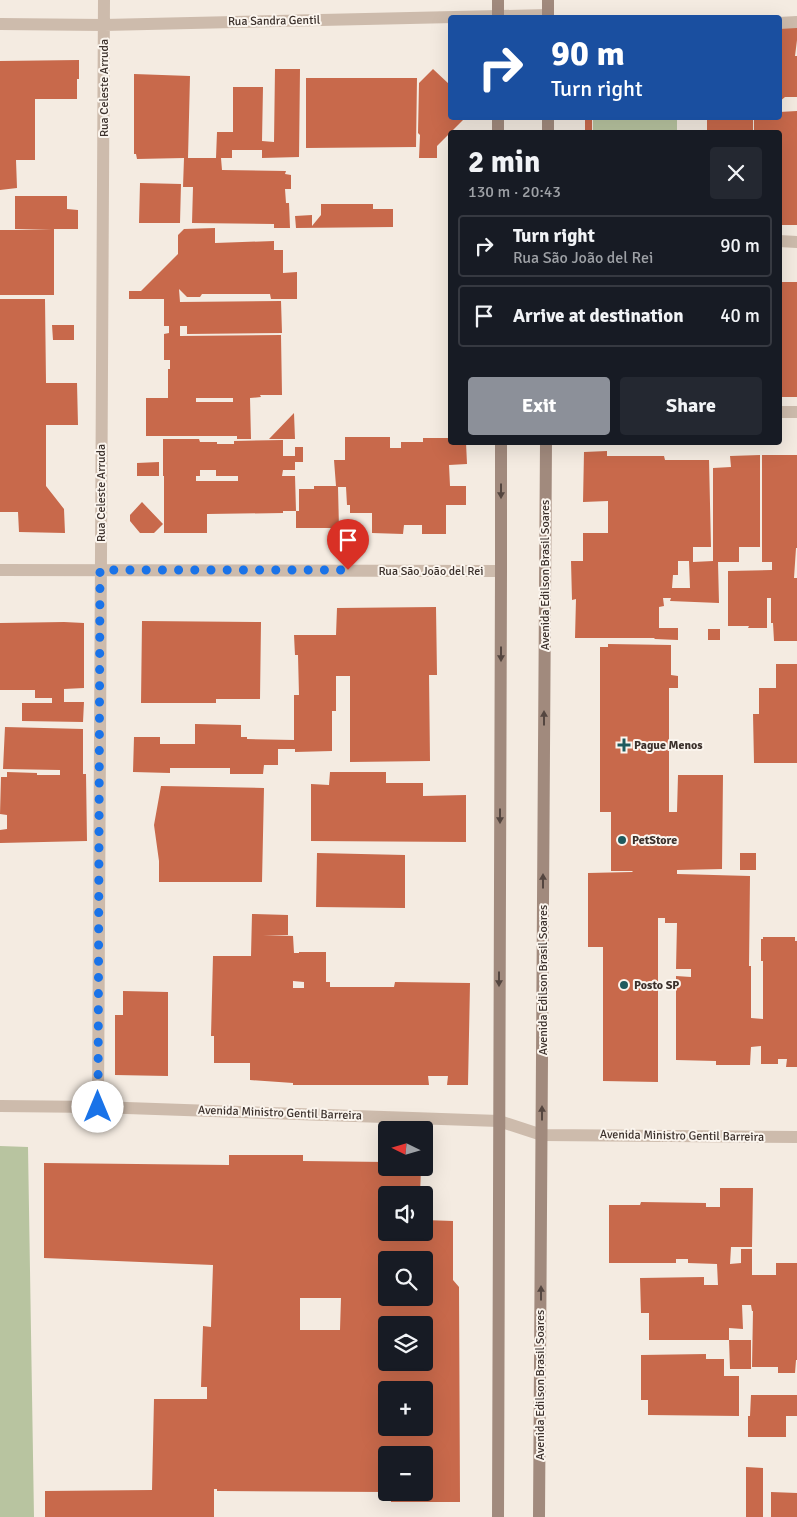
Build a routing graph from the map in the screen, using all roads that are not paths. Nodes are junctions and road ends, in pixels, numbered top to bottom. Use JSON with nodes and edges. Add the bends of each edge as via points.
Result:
{"nodes":[{"id":1,"x":104,"y":0,"type":"edge"},
{"id":2,"x":498,"y":0,"type":"edge"},
{"id":3,"x":548,"y":0,"type":"edge"},
{"id":4,"x":498,"y":15,"type":"edge"},
{"id":5,"x":548,"y":15,"type":"edge"},
{"id":6,"x":448,"y":17,"type":"edge"},
{"id":7,"x":782,"y":22,"type":"edge"},
{"id":8,"x":797,"y":22,"type":"edge"},
{"id":9,"x":0,"y":24,"type":"edge"},
{"id":10,"x":104,"y":25,"type":"junction"},
{"id":11,"x":782,"y":241,"type":"edge"},
{"id":12,"x":797,"y":242,"type":"edge"},
{"id":13,"x":782,"y":412,"type":"edge"},
{"id":14,"x":797,"y":412,"type":"edge"},
{"id":15,"x":501,"y":445,"type":"edge"},
{"id":16,"x":546,"y":445,"type":"edge"},
{"id":17,"x":0,"y":570,"type":"edge"},
{"id":18,"x":100,"y":570,"type":"junction"},
{"id":19,"x":502,"y":571,"type":"junction"},
{"id":20,"x":0,"y":1106,"type":"edge"},
{"id":21,"x":98,"y":1107,"type":"junction"},
{"id":22,"x":499,"y":1121,"type":"junction"},
{"id":23,"x":542,"y":1134,"type":"junction"},
{"id":24,"x":797,"y":1137,"type":"edge"},
{"id":25,"x":498,"y":1517,"type":"edge"},
{"id":26,"x":539,"y":1517,"type":"edge"}],
"edges":[{"from":1,"to":10,"type":"street","name":"Rua Celeste Arruda"},
{"from":2,"to":4,"type":"main road"},
{"from":3,"to":5,"type":"main road"},
{"from":6,"to":10,"type":"street","name":"Rua Sandra Gentil"},
{"from":7,"to":8,"type":"street"},
{"from":9,"to":10,"type":"street","name":"Rua Sandra Gentil"},
{"from":10,"to":18,"type":"street","name":"Rua Celeste Arruda"},
{"from":11,"to":12,"type":"street"},
{"from":13,"to":14,"type":"street"},
{"from":15,"to":19,"type":"main road","one_way":true},
{"from":23,"to":16,"type":"main road","name":"Avenida Edilson Brasil Soares","one_way":true},
{"from":17,"to":18,"type":"street","name":"Rua São João del Rei"},
{"from":18,"to":19,"type":"street","name":"Rua São João del Rei"},
{"from":18,"to":21,"type":"street","name":"Rua Celeste Arruda"},
{"from":19,"to":22,"type":"main road","one_way":true},
{"from":20,"to":21,"type":"street","name":"Avenida Ministro Gentil Barreira"},
{"from":21,"to":22,"type":"street","name":"Avenida Ministro Gentil Barreira"},
{"from":22,"to":23,"type":"street","name":"Avenida Ministro Gentil Barreira"},
{"from":22,"to":25,"type":"main road"},
{"from":23,"to":24,"type":"street","name":"Avenida Ministro Gentil Barreira"},
{"from":26,"to":23,"type":"main road","name":"Avenida Edilson Brasil Soares","one_way":true}]}
